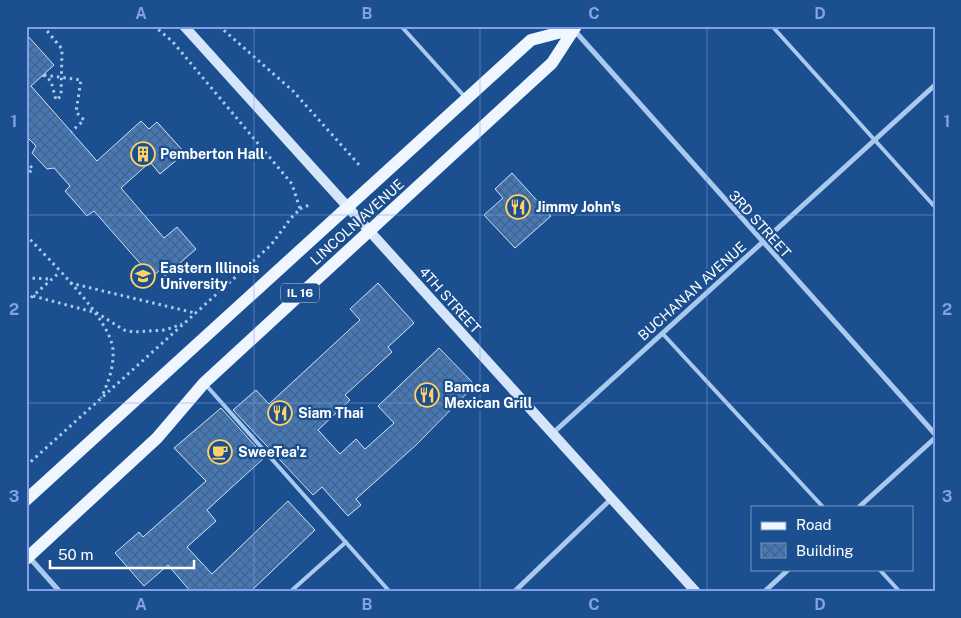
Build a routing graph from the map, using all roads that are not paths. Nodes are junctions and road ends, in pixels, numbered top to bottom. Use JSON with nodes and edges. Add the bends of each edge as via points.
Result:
{"nodes":[{"id":1,"x":184,"y":26,"type":"edge"},
{"id":2,"x":401,"y":26,"type":"edge"},
{"id":3,"x":772,"y":26,"type":"edge"},
{"id":4,"x":574,"y":27,"type":"edge"},
{"id":5,"x":935,"y":85,"type":"edge"},
{"id":6,"x":466,"y":99,"type":"junction"},
{"id":7,"x":874,"y":140,"type":"junction"},
{"id":8,"x":348,"y":207,"type":"junction"},
{"id":9,"x":935,"y":207,"type":"edge"},
{"id":10,"x":370,"y":231,"type":"junction"},
{"id":11,"x":762,"y":243,"type":"junction"},
{"id":12,"x":662,"y":333,"type":"junction"},
{"id":13,"x":204,"y":383,"type":"junction"},
{"id":14,"x":553,"y":433,"type":"junction"},
{"id":15,"x":935,"y":436,"type":"edge"},
{"id":16,"x":612,"y":498,"type":"junction"},
{"id":17,"x":26,"y":500,"type":"edge"},
{"id":18,"x":822,"y":506,"type":"edge"},
{"id":19,"x":860,"y":506,"type":"edge"},
{"id":20,"x":346,"y":542,"type":"junction"},
{"id":21,"x":27,"y":556,"type":"edge"},
{"id":22,"x":788,"y":570,"type":"edge"},
{"id":23,"x":881,"y":570,"type":"edge"},
{"id":24,"x":60,"y":592,"type":"edge"},
{"id":25,"x":290,"y":592,"type":"edge"},
{"id":26,"x":390,"y":592,"type":"edge"},
{"id":27,"x":514,"y":592,"type":"edge"},
{"id":28,"x":696,"y":592,"type":"edge"},
{"id":29,"x":764,"y":592,"type":"edge"},
{"id":30,"x":900,"y":592,"type":"edge"}],
"edges":[{"from":1,"to":8,"type":"street","name":"4TH STREET"},
{"from":2,"to":6,"type":"lane"},
{"from":3,"to":7,"type":"lane"},
{"from":4,"to":6,"type":"main road","name":"LINCOLN AVENUE","number":"IL 16","via":[[531,40]]},
{"from":4,"to":10,"type":"main road","name":"LINCOLN AVENUE","number":"IL 16","via":[[552,63]]},
{"from":4,"to":11,"type":"street","name":"3RD STREET"},
{"from":5,"to":7,"type":"street","name":"BUCHANAN AVENUE"},
{"from":6,"to":8,"type":"main road","name":"LINCOLN AVENUE","number":"IL 16"},
{"from":7,"to":9,"type":"lane"},
{"from":7,"to":11,"type":"street","name":"BUCHANAN AVENUE"},
{"from":8,"to":10,"type":"street","name":"4TH STREET"},
{"from":8,"to":17,"type":"main road","name":"LINCOLN AVENUE","number":"IL 16"},
{"from":10,"to":13,"type":"main road","name":"LINCOLN AVENUE","number":"IL 16"},
{"from":10,"to":14,"type":"street","name":"4TH STREET"},
{"from":11,"to":12,"type":"street","name":"BUCHANAN AVENUE"},
{"from":11,"to":15,"type":"street","name":"3RD STREET"},
{"from":12,"to":14,"type":"street","name":"BUCHANAN AVENUE"},
{"from":12,"to":18,"type":"lane"},
{"from":13,"to":20,"type":"lane"},
{"from":13,"to":21,"type":"main road","name":"LINCOLN AVENUE","number":"IL 16","via":[[157,438]]},
{"from":14,"to":16,"type":"street","name":"4TH STREET"},
{"from":15,"to":19,"type":"street"},
{"from":16,"to":27,"type":"street"},
{"from":16,"to":28,"type":"street","name":"4TH STREET"},
{"from":20,"to":25,"type":"lane"},
{"from":20,"to":26,"type":"lane"},
{"from":21,"to":24,"type":"street"},
{"from":22,"to":29,"type":"street"},
{"from":23,"to":30,"type":"lane"}]}
